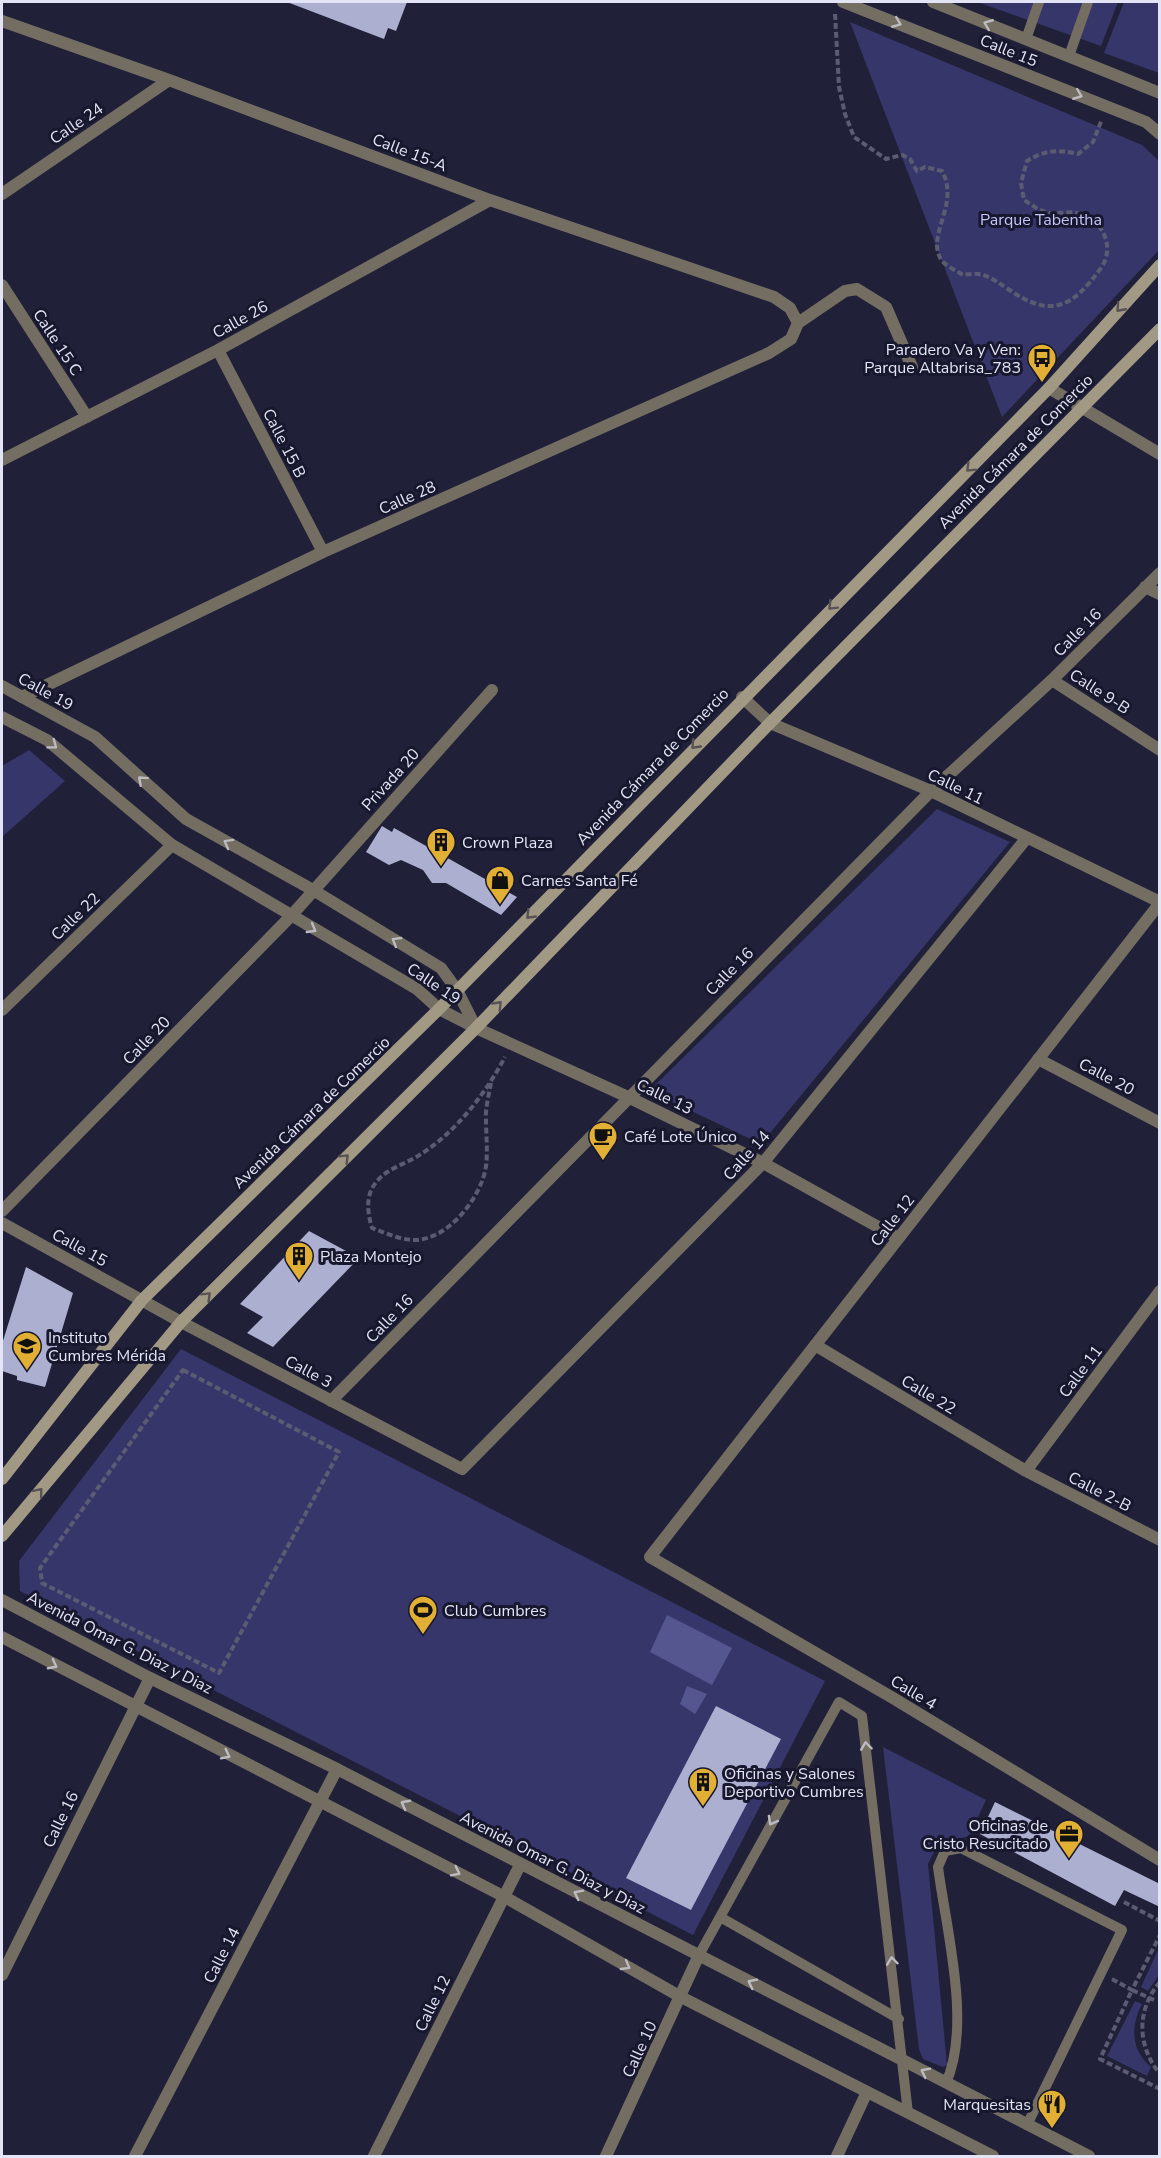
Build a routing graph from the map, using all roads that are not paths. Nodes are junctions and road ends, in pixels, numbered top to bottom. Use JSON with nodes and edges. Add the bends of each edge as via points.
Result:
{"nodes":[{"id":1,"x":933,"y":2,"type":"edge"},
{"id":2,"x":1039,"y":2,"type":"edge"},
{"id":3,"x":1088,"y":2,"type":"edge"},
{"id":4,"x":838,"y":5,"type":"edge"},
{"id":5,"x":2,"y":21,"type":"edge"},
{"id":6,"x":1026,"y":39,"type":"junction"},
{"id":7,"x":1069,"y":56,"type":"junction"},
{"id":8,"x":169,"y":80,"type":"junction"},
{"id":9,"x":1160,"y":93,"type":"edge"},
{"id":10,"x":1160,"y":134,"type":"edge"},
{"id":11,"x":2,"y":194,"type":"edge"},
{"id":12,"x":490,"y":200,"type":"junction"},
{"id":13,"x":1160,"y":265,"type":"edge"},
{"id":14,"x":2,"y":285,"type":"edge"},
{"id":15,"x":798,"y":323,"type":"junction"},
{"id":16,"x":1160,"y":329,"type":"edge"},
{"id":17,"x":218,"y":350,"type":"junction"},
{"id":18,"x":912,"y":367,"type":"dead end"},
{"id":19,"x":1049,"y":388,"type":"junction"},
{"id":20,"x":1082,"y":406,"type":"junction"},
{"id":21,"x":87,"y":417,"type":"junction"},
{"id":22,"x":1160,"y":454,"type":"edge"},
{"id":23,"x":2,"y":460,"type":"edge"},
{"id":24,"x":322,"y":552,"type":"junction"},
{"id":25,"x":1160,"y":573,"type":"edge"},
{"id":26,"x":1145,"y":587,"type":"junction"},
{"id":27,"x":1160,"y":594,"type":"edge"},
{"id":28,"x":1052,"y":680,"type":"junction"},
{"id":29,"x":2,"y":686,"type":"edge"},
{"id":30,"x":492,"y":690,"type":"dead end"},
{"id":31,"x":22,"y":697,"type":"junction"},
{"id":32,"x":742,"y":698,"type":"junction"},
{"id":33,"x":2,"y":717,"type":"edge"},
{"id":34,"x":770,"y":723,"type":"junction"},
{"id":35,"x":1160,"y":750,"type":"edge"},
{"id":36,"x":931,"y":791,"type":"junction"},
{"id":37,"x":1026,"y":839,"type":"junction"},
{"id":38,"x":172,"y":845,"type":"junction"},
{"id":39,"x":313,"y":890,"type":"junction"},
{"id":40,"x":1160,"y":902,"type":"edge"},
{"id":41,"x":291,"y":916,"type":"junction"},
{"id":42,"x":457,"y":990,"type":"junction"},
{"id":43,"x":439,"y":1009,"type":"junction"},
{"id":44,"x":2,"y":1010,"type":"edge"},
{"id":45,"x":476,"y":1028,"type":"junction"},
{"id":46,"x":1038,"y":1059,"type":"junction"},
{"id":47,"x":628,"y":1097,"type":"junction"},
{"id":48,"x":1160,"y":1123,"type":"edge"},
{"id":49,"x":764,"y":1163,"type":"junction"},
{"id":50,"x":2,"y":1211,"type":"edge"},
{"id":51,"x":2,"y":1223,"type":"edge"},
{"id":52,"x":898,"y":1238,"type":"junction"},
{"id":53,"x":1160,"y":1291,"type":"edge"},
{"id":54,"x":142,"y":1300,"type":"junction"},
{"id":55,"x":181,"y":1322,"type":"junction"},
{"id":56,"x":815,"y":1345,"type":"junction"},
{"id":57,"x":331,"y":1401,"type":"junction"},
{"id":58,"x":462,"y":1469,"type":"joint"},
{"id":59,"x":1026,"y":1471,"type":"junction"},
{"id":60,"x":2,"y":1479,"type":"edge"},
{"id":61,"x":2,"y":1536,"type":"edge"},
{"id":62,"x":1160,"y":1540,"type":"edge"},
{"id":63,"x":650,"y":1557,"type":"joint"},
{"id":64,"x":2,"y":1600,"type":"edge"},
{"id":65,"x":2,"y":1637,"type":"edge"},
{"id":66,"x":150,"y":1678,"type":"junction"},
{"id":67,"x":133,"y":1707,"type":"junction"},
{"id":68,"x":337,"y":1768,"type":"junction"},
{"id":69,"x":318,"y":1803,"type":"junction"},
{"id":70,"x":1160,"y":1860,"type":"edge"},
{"id":71,"x":520,"y":1864,"type":"junction"},
{"id":72,"x":503,"y":1896,"type":"junction"},
{"id":73,"x":720,"y":1917,"type":"junction"},
{"id":74,"x":699,"y":1956,"type":"junction"},
{"id":75,"x":2,"y":1975,"type":"edge"},
{"id":76,"x":681,"y":1997,"type":"junction"},
{"id":77,"x":899,"y":2019,"type":"junction"},
{"id":78,"x":904,"y":2061,"type":"junction"},
{"id":79,"x":946,"y":2083,"type":"junction"},
{"id":80,"x":866,"y":2094,"type":"junction"},
{"id":81,"x":908,"y":2113,"type":"junction"},
{"id":82,"x":1027,"y":2125,"type":"junction"},
{"id":83,"x":135,"y":2157,"type":"edge"},
{"id":84,"x":374,"y":2157,"type":"edge"},
{"id":85,"x":606,"y":2157,"type":"edge"},
{"id":86,"x":837,"y":2157,"type":"edge"},
{"id":87,"x":993,"y":2157,"type":"edge"},
{"id":88,"x":1089,"y":2157,"type":"edge"}],
"edges":[{"from":6,"to":1,"type":"street","name":"Calle 15","one_way":true},
{"from":2,"to":6,"type":"lane"},
{"from":3,"to":7,"type":"lane"},
{"from":4,"to":10,"type":"street","name":"Calle 15","one_way":true,"via":[[1146,122]]},
{"from":5,"to":8,"type":"street","name":"Calle 15-A"},
{"from":6,"to":7,"type":"street","name":"Calle 15"},
{"from":7,"to":9,"type":"street","name":"Calle 15"},
{"from":8,"to":11,"type":"street","name":"Calle 24"},
{"from":8,"to":12,"type":"street","name":"Calle 15-A"},
{"from":12,"to":15,"type":"street","name":"Calle 15-A","via":[[774,297],[790,308]]},
{"from":12,"to":17,"type":"street","name":"Calle 26"},
{"from":13,"to":19,"type":"main road","name":"Avenida Cámara de Comercio","one_way":true},
{"from":14,"to":21,"type":"street","name":"Calle 15 C"},
{"from":15,"to":18,"type":"street","name":"Calle 28","via":[[845,291],[858,289],[886,307]]},
{"from":15,"to":24,"type":"street","name":"Calle 28","via":[[790,339],[769,353]]},
{"from":16,"to":20,"type":"main road","name":"Avenida Cámara de Comercio"},
{"from":17,"to":21,"type":"street","name":"Calle 26"},
{"from":17,"to":24,"type":"street","name":"Calle 15 B"},
{"from":19,"to":20,"type":"street"},
{"from":19,"to":32,"type":"main road","name":"Avenida Cámara de Comercio","one_way":true},
{"from":20,"to":22,"type":"street"},
{"from":20,"to":34,"type":"main road","name":"Avenida Cámara de Comercio"},
{"from":21,"to":23,"type":"street","name":"Calle 26"},
{"from":24,"to":31,"type":"street","name":"Calle 28"},
{"from":25,"to":26,"type":"street","name":"Calle 16"},
{"from":26,"to":27,"type":"street"},
{"from":26,"to":28,"type":"street","name":"Calle 16"},
{"from":28,"to":35,"type":"street","name":"Calle 9-B"},
{"from":28,"to":36,"type":"street","name":"Calle 16"},
{"from":29,"to":31,"type":"street","name":"Calle 19"},
{"from":30,"to":39,"type":"street","name":"Privada 20"},
{"from":39,"to":31,"type":"street","name":"Calle 19","one_way":true,"via":[[186,819],[95,737]]},
{"from":32,"to":34,"type":"street","name":"Calle 11"},
{"from":32,"to":42,"type":"main road","name":"Avenida Cámara de Comercio","one_way":true},
{"from":33,"to":38,"type":"street","name":"Calle 19","one_way":true,"via":[[47,740]]},
{"from":34,"to":36,"type":"street","name":"Calle 11"},
{"from":45,"to":34,"type":"main road","name":"Avenida Cámara de Comercio","one_way":true},
{"from":36,"to":37,"type":"street","name":"Calle 11"},
{"from":36,"to":47,"type":"street","name":"Calle 16"},
{"from":37,"to":40,"type":"street","name":"Calle 11"},
{"from":37,"to":49,"type":"street","name":"Calle 14"},
{"from":38,"to":41,"type":"street","name":"Calle 19"},
{"from":38,"to":44,"type":"street","name":"Calle 22"},
{"from":39,"to":41,"type":"street","name":"Calle 20"},
{"from":42,"to":39,"type":"street","name":"Calle 19","one_way":true,"via":[[441,968]]},
{"from":40,"to":46,"type":"street","name":"Calle 12"},
{"from":41,"to":43,"type":"street","name":"Calle 19","one_way":true,"via":[[417,989]]},
{"from":41,"to":50,"type":"street","name":"Calle 20"},
{"from":42,"to":43,"type":"main road","name":"Avenida Cámara de Comercio"},
{"from":42,"to":45,"type":"street","name":"Calle 19"},
{"from":43,"to":45,"type":"street","name":"Calle 19"},
{"from":43,"to":54,"type":"main road","name":"Avenida Cámara de Comercio"},
{"from":45,"to":47,"type":"street","name":"Calle 13"},
{"from":55,"to":45,"type":"main road","name":"Avenida Cámara de Comercio","one_way":true},
{"from":46,"to":48,"type":"street","name":"Calle 20"},
{"from":46,"to":52,"type":"street","name":"Calle 12"},
{"from":47,"to":49,"type":"street","name":"Calle 13"},
{"from":47,"to":57,"type":"street","name":"Calle 16"},
{"from":49,"to":52,"type":"street","name":"Calle 13"},
{"from":49,"to":58,"type":"street","name":"Calle 14"},
{"from":51,"to":54,"type":"street","name":"Calle 15"},
{"from":52,"to":56,"type":"street","name":"Calle 12"},
{"from":53,"to":59,"type":"street","name":"Calle 11"},
{"from":54,"to":55,"type":"street","name":"Calle 3"},
{"from":54,"to":60,"type":"main road","name":"Avenida Cámara de Comercio"},
{"from":55,"to":57,"type":"street","name":"Calle 3"},
{"from":61,"to":55,"type":"main road","name":"Avenida Cámara de Comercio","one_way":true},
{"from":56,"to":59,"type":"street","name":"Calle 22"},
{"from":56,"to":63,"type":"street","name":"Calle 12"},
{"from":57,"to":58,"type":"street","name":"Calle 3"},
{"from":59,"to":62,"type":"street","name":"Calle 2-B"},
{"from":63,"to":70,"type":"street","name":"Calle 4"},
{"from":64,"to":66,"type":"street","name":"Avenida Omar G. Diaz y Diaz"},
{"from":65,"to":67,"type":"street","one_way":true},
{"from":66,"to":67,"type":"street","name":"Calle 16"},
{"from":66,"to":68,"type":"street","name":"Avenida Omar G. Diaz y Diaz"},
{"from":67,"to":69,"type":"street","one_way":true},
{"from":67,"to":75,"type":"street","name":"Calle 16"},
{"from":68,"to":69,"type":"street","name":"Calle 14"},
{"from":71,"to":68,"type":"street","name":"Avenida Omar G. Diaz y Diaz","one_way":true},
{"from":69,"to":72,"type":"street","one_way":true},
{"from":69,"to":83,"type":"street","name":"Calle 14"},
{"from":71,"to":72,"type":"street","name":"Calle 12"},
{"from":74,"to":71,"type":"street","name":"Avenida Omar G. Diaz y Diaz","one_way":true},
{"from":72,"to":76,"type":"street","one_way":true},
{"from":72,"to":84,"type":"street","name":"Calle 12"},
{"from":73,"to":74,"type":"lane"},
{"from":73,"to":77,"type":"lane"},
{"from":77,"to":73,"type":"lane","one_way":true,"via":[[862,1716],[839,1702]]},
{"from":74,"to":76,"type":"street","name":"Calle 10"},
{"from":78,"to":74,"type":"street","name":"Avenida Omar G. Diaz y Diaz","one_way":true},
{"from":76,"to":80,"type":"street"},
{"from":76,"to":85,"type":"street","name":"Calle 10"},
{"from":77,"to":78,"type":"lane"},
{"from":79,"to":78,"type":"street","name":"Avenida Omar G. Diaz y Diaz","one_way":true},
{"from":78,"to":81,"type":"lane"},
{"from":79,"to":82,"type":"street","name":"Avenida Omar G. Diaz y Diaz"},
{"from":79,"to":82,"type":"lane","via":[[955,2064],[958,2014],[938,1867],[945,1851],[961,1848],[1122,1930]]},
{"from":80,"to":81,"type":"street"},
{"from":80,"to":86,"type":"street"},
{"from":81,"to":87,"type":"street"},
{"from":82,"to":88,"type":"street","name":"Avenida Omar G. Diaz y Diaz"}]}
